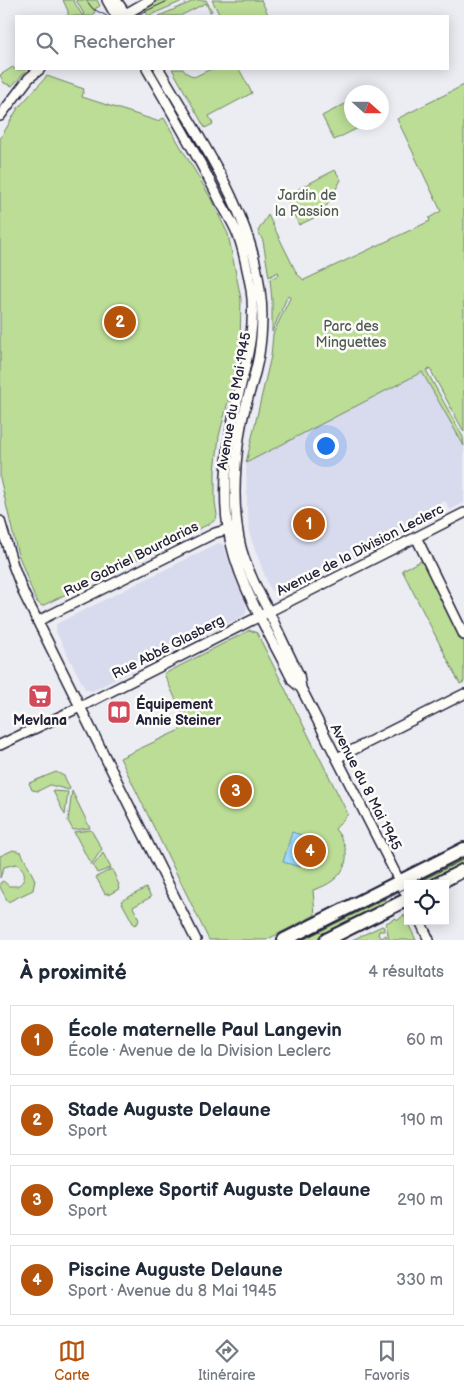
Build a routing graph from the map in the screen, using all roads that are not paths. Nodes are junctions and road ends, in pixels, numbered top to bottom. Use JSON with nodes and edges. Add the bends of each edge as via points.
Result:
{"nodes":[{"id":1,"x":106,"y":0,"type":"edge"},
{"id":2,"x":116,"y":0,"type":"edge"},
{"id":3,"x":150,"y":0,"type":"edge"},
{"id":4,"x":115,"y":15,"type":"edge"},
{"id":5,"x":124,"y":15,"type":"edge"},
{"id":6,"x":127,"y":15,"type":"edge"},
{"id":7,"x":39,"y":70,"type":"edge"},
{"id":8,"x":148,"y":70,"type":"edge"},
{"id":9,"x":159,"y":70,"type":"edge"},
{"id":10,"x":173,"y":114,"type":"junction"},
{"id":11,"x":0,"y":116,"type":"edge"},
{"id":12,"x":199,"y":143,"type":"junction"},
{"id":13,"x":206,"y":174,"type":"junction"},
{"id":14,"x":464,"y":513,"type":"edge"},
{"id":15,"x":0,"y":520,"type":"edge"},
{"id":16,"x":233,"y":528,"type":"junction"},
{"id":17,"x":416,"y":537,"type":"junction"},
{"id":18,"x":264,"y":614,"type":"junction"},
{"id":19,"x":38,"y":621,"type":"junction"},
{"id":20,"x":464,"y":635,"type":"edge"},
{"id":21,"x":464,"y":694,"type":"edge"},
{"id":22,"x":80,"y":707,"type":"junction"},
{"id":23,"x":0,"y":745,"type":"edge"},
{"id":24,"x":336,"y":758,"type":"junction"},
{"id":25,"x":464,"y":849,"type":"edge"},
{"id":26,"x":464,"y":870,"type":"edge"},
{"id":27,"x":445,"y":880,"type":"edge"},
{"id":28,"x":400,"y":882,"type":"junction"},
{"id":29,"x":404,"y":890,"type":"edge"},
{"id":30,"x":404,"y":900,"type":"edge"},
{"id":31,"x":422,"y":925,"type":"edge"},
{"id":32,"x":196,"y":940,"type":"edge"},
{"id":33,"x":284,"y":940,"type":"edge"},
{"id":34,"x":326,"y":940,"type":"edge"},
{"id":35,"x":428,"y":940,"type":"edge"}],
"edges":[{"from":1,"to":4,"type":"street"},
{"from":2,"to":5,"type":"street"},
{"from":3,"to":6,"type":"street"},
{"from":7,"to":11,"type":"street"},
{"from":8,"to":10,"type":"street","name":"Avenue du 8 Mai 1945"},
{"from":9,"to":12,"type":"street","name":"Avenue du 8 Mai 1945"},
{"from":10,"to":12,"type":"street","name":"Avenue du 8 Mai 1945","via":[[180,118]]},
{"from":10,"to":13,"type":"street","name":"Avenue du 8 Mai 1945"},
{"from":12,"to":13,"type":"street","name":"Avenue du 8 Mai 1945"},
{"from":12,"to":16,"type":"street","name":"Avenue du 8 Mai 1945","via":[[229,190],[243,221],[255,255],[260,291],[259,354],[240,429]]},
{"from":13,"to":16,"type":"street","name":"Avenue du 8 Mai 1945","via":[[240,239],[251,291],[249,352],[225,466]]},
{"from":14,"to":17,"type":"street","name":"Avenue de la Division Leclerc"},
{"from":15,"to":19,"type":"street","via":[[13,565]]},
{"from":16,"to":18,"type":"street","name":"Avenue du 8 Mai 1945","via":[[241,575]]},
{"from":16,"to":19,"type":"street","name":"Rue Gabriel Bourdarias","via":[[220,530]]},
{"from":17,"to":18,"type":"street","name":"Avenue de la Division Leclerc"},
{"from":17,"to":20,"type":"street"},
{"from":18,"to":22,"type":"street","name":"Rue Abbé Glasberg"},
{"from":18,"to":24,"type":"street","name":"Avenue du 8 Mai 1945","via":[[293,681],[300,688]]},
{"from":19,"to":22,"type":"street"},
{"from":21,"to":24,"type":"street"},
{"from":22,"to":23,"type":"street","name":"Rue Abbé Glasberg"},
{"from":22,"to":32,"type":"street"},
{"from":24,"to":28,"type":"street","name":"Avenue du 8 Mai 1945"},
{"from":25,"to":28,"type":"street"},
{"from":26,"to":27,"type":"street"},
{"from":28,"to":29,"type":"street","name":"Avenue du 8 Mai 1945"},
{"from":28,"to":33,"type":"street"},
{"from":30,"to":34,"type":"street"},
{"from":31,"to":35,"type":"street"}]}
